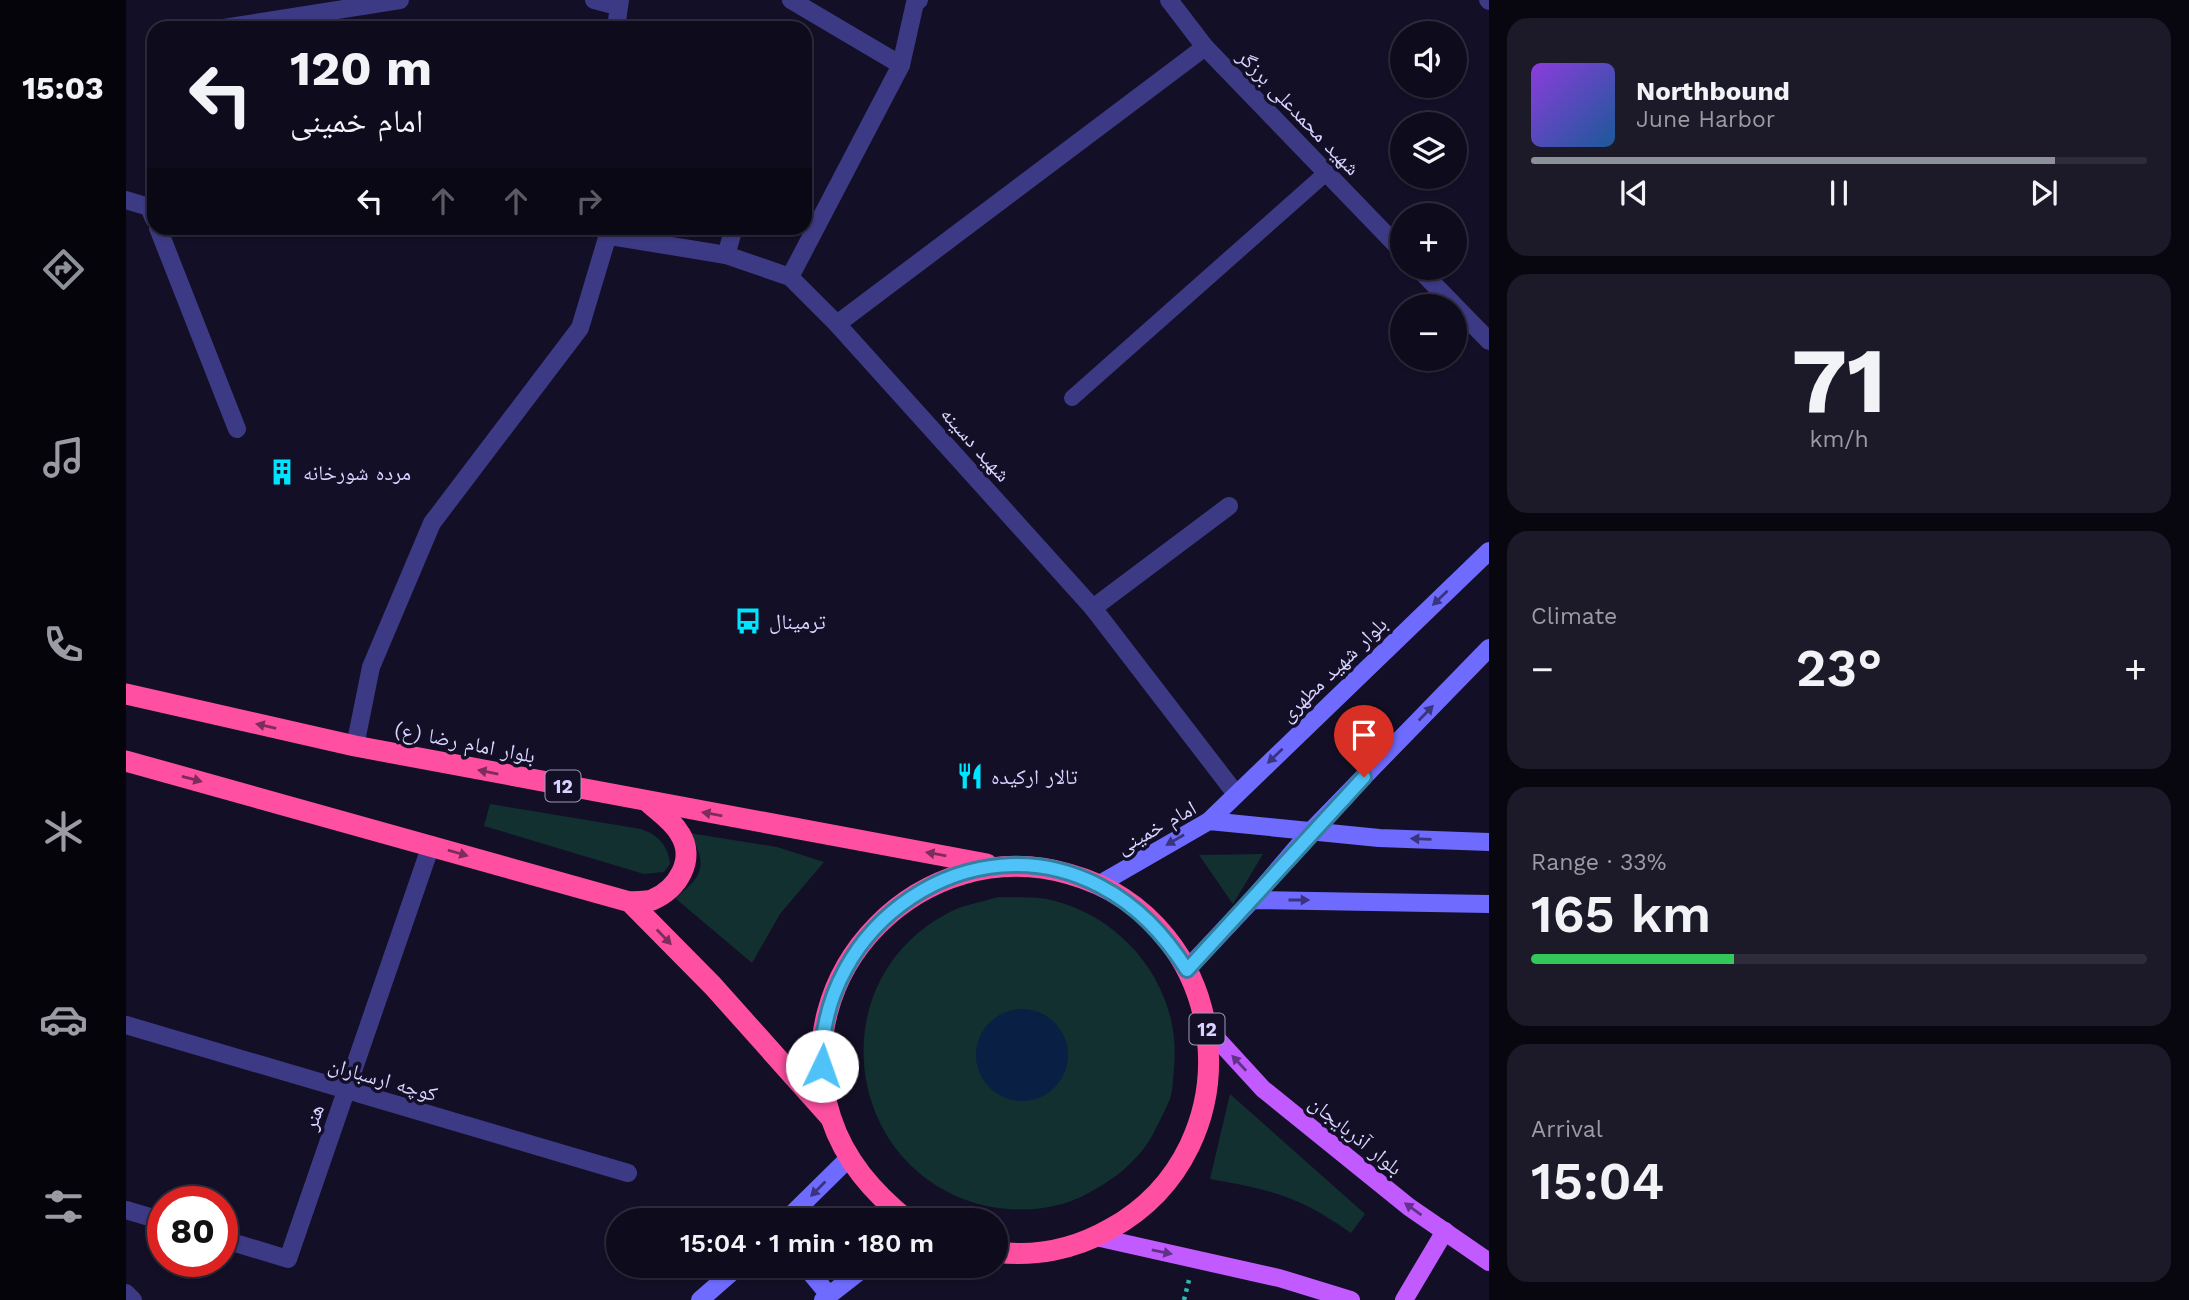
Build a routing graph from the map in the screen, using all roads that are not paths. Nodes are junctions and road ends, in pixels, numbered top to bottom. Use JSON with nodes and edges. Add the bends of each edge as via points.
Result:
{"nodes":[{"id":1,"x":400,"y":0,"type":"edge"},
{"id":2,"x":594,"y":0,"type":"edge"},
{"id":3,"x":791,"y":0,"type":"edge"},
{"id":4,"x":919,"y":0,"type":"edge"},
{"id":5,"x":1169,"y":0,"type":"edge"},
{"id":6,"x":618,"y":3,"type":"edge"},
{"id":7,"x":268,"y":21,"type":"edge"},
{"id":8,"x":617,"y":21,"type":"edge"},
{"id":9,"x":1205,"y":47,"type":"junction"},
{"id":10,"x":901,"y":65,"type":"junction"},
{"id":11,"x":1326,"y":173,"type":"junction"},
{"id":12,"x":126,"y":200,"type":"edge"},
{"id":13,"x":147,"y":206,"type":"edge"},
{"id":14,"x":161,"y":235,"type":"edge"},
{"id":15,"x":609,"y":235,"type":"edge"},
{"id":16,"x":625,"y":235,"type":"edge"},
{"id":17,"x":732,"y":235,"type":"edge"},
{"id":18,"x":812,"y":235,"type":"edge"},
{"id":19,"x":812,"y":235,"type":"edge"},
{"id":20,"x":1390,"y":239,"type":"edge"},
{"id":21,"x":726,"y":255,"type":"junction"},
{"id":22,"x":790,"y":277,"type":"junction"},
{"id":23,"x":1430,"y":280,"type":"edge"},
{"id":24,"x":837,"y":324,"type":"junction"},
{"id":25,"x":1489,"y":341,"type":"edge"},
{"id":26,"x":1072,"y":398,"type":"dead end"},
{"id":27,"x":237,"y":429,"type":"dead end"},
{"id":28,"x":1229,"y":506,"type":"dead end"},
{"id":29,"x":1489,"y":551,"type":"edge"},
{"id":30,"x":1093,"y":608,"type":"junction"},
{"id":31,"x":1489,"y":648,"type":"edge"},
{"id":32,"x":126,"y":694,"type":"edge"},
{"id":33,"x":355,"y":746,"type":"junction"},
{"id":34,"x":126,"y":761,"type":"edge"},
{"id":35,"x":1236,"y":794,"type":"junction"},
{"id":36,"x":649,"y":803,"type":"junction"},
{"id":37,"x":1209,"y":821,"type":"junction"},
{"id":38,"x":1310,"y":832,"type":"junction"},
{"id":39,"x":1489,"y":842,"type":"edge"},
{"id":40,"x":430,"y":845,"type":"junction"},
{"id":41,"x":1003,"y":867,"type":"junction"},
{"id":42,"x":1098,"y":885,"type":"junction"},
{"id":43,"x":1252,"y":900,"type":"junction"},
{"id":44,"x":630,"y":902,"type":"junction"},
{"id":45,"x":1489,"y":904,"type":"edge"},
{"id":46,"x":1187,"y":970,"type":"junction"},
{"id":47,"x":126,"y":1025,"type":"edge"},
{"id":48,"x":1207,"y":1028,"type":"junction"},
{"id":49,"x":345,"y":1092,"type":"junction"},
{"id":50,"x":831,"y":1118,"type":"junction"},
{"id":51,"x":849,"y":1158,"type":"junction"},
{"id":52,"x":628,"y":1173,"type":"dead end"},
{"id":53,"x":798,"y":1208,"type":"edge"},
{"id":54,"x":892,"y":1208,"type":"edge"},
{"id":55,"x":126,"y":1210,"type":"edge"},
{"id":56,"x":147,"y":1216,"type":"edge"},
{"id":57,"x":1444,"y":1231,"type":"junction"},
{"id":58,"x":1096,"y":1237,"type":"junction"},
{"id":59,"x":238,"y":1244,"type":"edge"},
{"id":60,"x":1008,"y":1252,"type":"edge"},
{"id":61,"x":1489,"y":1262,"type":"edge"},
{"id":62,"x":725,"y":1278,"type":"edge"},
{"id":63,"x":813,"y":1278,"type":"edge"},
{"id":64,"x":851,"y":1278,"type":"edge"},
{"id":65,"x":126,"y":1293,"type":"edge"},
{"id":66,"x":826,"y":1298,"type":"edge"},
{"id":67,"x":133,"y":1300,"type":"edge"},
{"id":68,"x":700,"y":1300,"type":"edge"},
{"id":69,"x":1351,"y":1300,"type":"edge"},
{"id":70,"x":1404,"y":1300,"type":"edge"}],
"edges":[{"from":1,"to":7,"type":"street"},
{"from":2,"to":6,"type":"street"},
{"from":3,"to":10,"type":"street"},
{"from":4,"to":10,"type":"street"},
{"from":5,"to":9,"type":"street","name":"شهید محمدعلی برزگر"},
{"from":6,"to":8,"type":"street"},
{"from":9,"to":11,"type":"street","name":"شهید محمدعلی برزگر"},
{"from":9,"to":24,"type":"street"},
{"from":10,"to":18,"type":"street"},
{"from":11,"to":20,"type":"street","name":"شهید محمدعلی برزگر"},
{"from":11,"to":26,"type":"lane"},
{"from":12,"to":13,"type":"street"},
{"from":14,"to":27,"type":"street"},
{"from":15,"to":33,"type":"street","via":[[580,328],[432,523],[371,667]]},
{"from":16,"to":21,"type":"street","name":"شهید دسینه"},
{"from":17,"to":21,"type":"street"},
{"from":19,"to":22,"type":"street"},
{"from":21,"to":22,"type":"street","name":"شهید دسینه"},
{"from":22,"to":24,"type":"street","name":"شهید دسینه"},
{"from":23,"to":25,"type":"street"},
{"from":24,"to":30,"type":"street","name":"شهید دسینه"},
{"from":28,"to":30,"type":"street"},
{"from":29,"to":35,"type":"main road","name":"بلوار شهید مطهری","one_way":true},
{"from":30,"to":35,"type":"street","name":"شهید دسینه"},
{"from":38,"to":31,"type":"main road","one_way":true},
{"from":33,"to":32,"type":"highway","name":"بلوار امام رضا (ع)","number":"12","one_way":true},
{"from":36,"to":33,"type":"highway","name":"بلوار امام رضا (ع)","number":"12","one_way":true},
{"from":34,"to":40,"type":"highway","number":"12","one_way":true},
{"from":35,"to":37,"type":"main road","name":"بلوار شهید مطهری"},
{"from":41,"to":36,"type":"highway","name":"بلوار امام رضا (ع)","number":"12","one_way":true},
{"from":36,"to":44,"type":"highway","via":[[679,832],[687,853],[685,867],[671,887],[651,901]]},
{"from":37,"to":38,"type":"main road","name":"امام خمینی"},
{"from":37,"to":42,"type":"main road","name":"امام خمینی","one_way":true},
{"from":39,"to":38,"type":"main road","name":"امام خمینی","one_way":true},
{"from":38,"to":43,"type":"main road"},
{"from":40,"to":44,"type":"highway","number":"12","one_way":true},
{"from":40,"to":49,"type":"street","name":"هنر"},
{"from":41,"to":42,"type":"highway","number":"12","via":[[1038,868]]},
{"from":41,"to":50,"type":"highway","number":"12","via":[[936,883],[878,923],[855,950],[827,1014],[823,1084]]},
{"from":42,"to":46,"type":"highway","number":"12","via":[[1150,920]]},
{"from":43,"to":45,"type":"main road","one_way":true},
{"from":43,"to":46,"type":"main road"},
{"from":44,"to":50,"type":"highway","number":"12","one_way":true,"via":[[713,986]]},
{"from":46,"to":48,"type":"highway","number":"12"},
{"from":47,"to":49,"type":"street","name":"کوچه ارسباران"},
{"from":57,"to":48,"type":"main road","name":"بلوار آذربایجان","number":"12","one_way":true,"via":[[1262,1088]]},
{"from":48,"to":58,"type":"highway","number":"12","via":[[1207,1092],[1187,1152],[1149,1202]]},
{"from":49,"to":52,"type":"street","name":"کوچه ارسباران"},
{"from":49,"to":59,"type":"street","name":"هنر","via":[[288,1259]]},
{"from":50,"to":51,"type":"highway","number":"12"},
{"from":51,"to":53,"type":"main road","one_way":true},
{"from":51,"to":54,"type":"highway","number":"12","via":[[875,1194]]},
{"from":55,"to":56,"type":"street"},
{"from":57,"to":61,"type":"main road","name":"بلوار آذربایجان","number":"12"},
{"from":57,"to":70,"type":"main road"},
{"from":58,"to":60,"type":"highway","number":"12","via":[[1038,1253]]},
{"from":58,"to":69,"type":"main road","number":"12","one_way":true,"via":[[1279,1278]]},
{"from":62,"to":68,"type":"main road"},
{"from":63,"to":66,"type":"main road"},
{"from":64,"to":66,"type":"main road"},
{"from":65,"to":67,"type":"street"}]}
